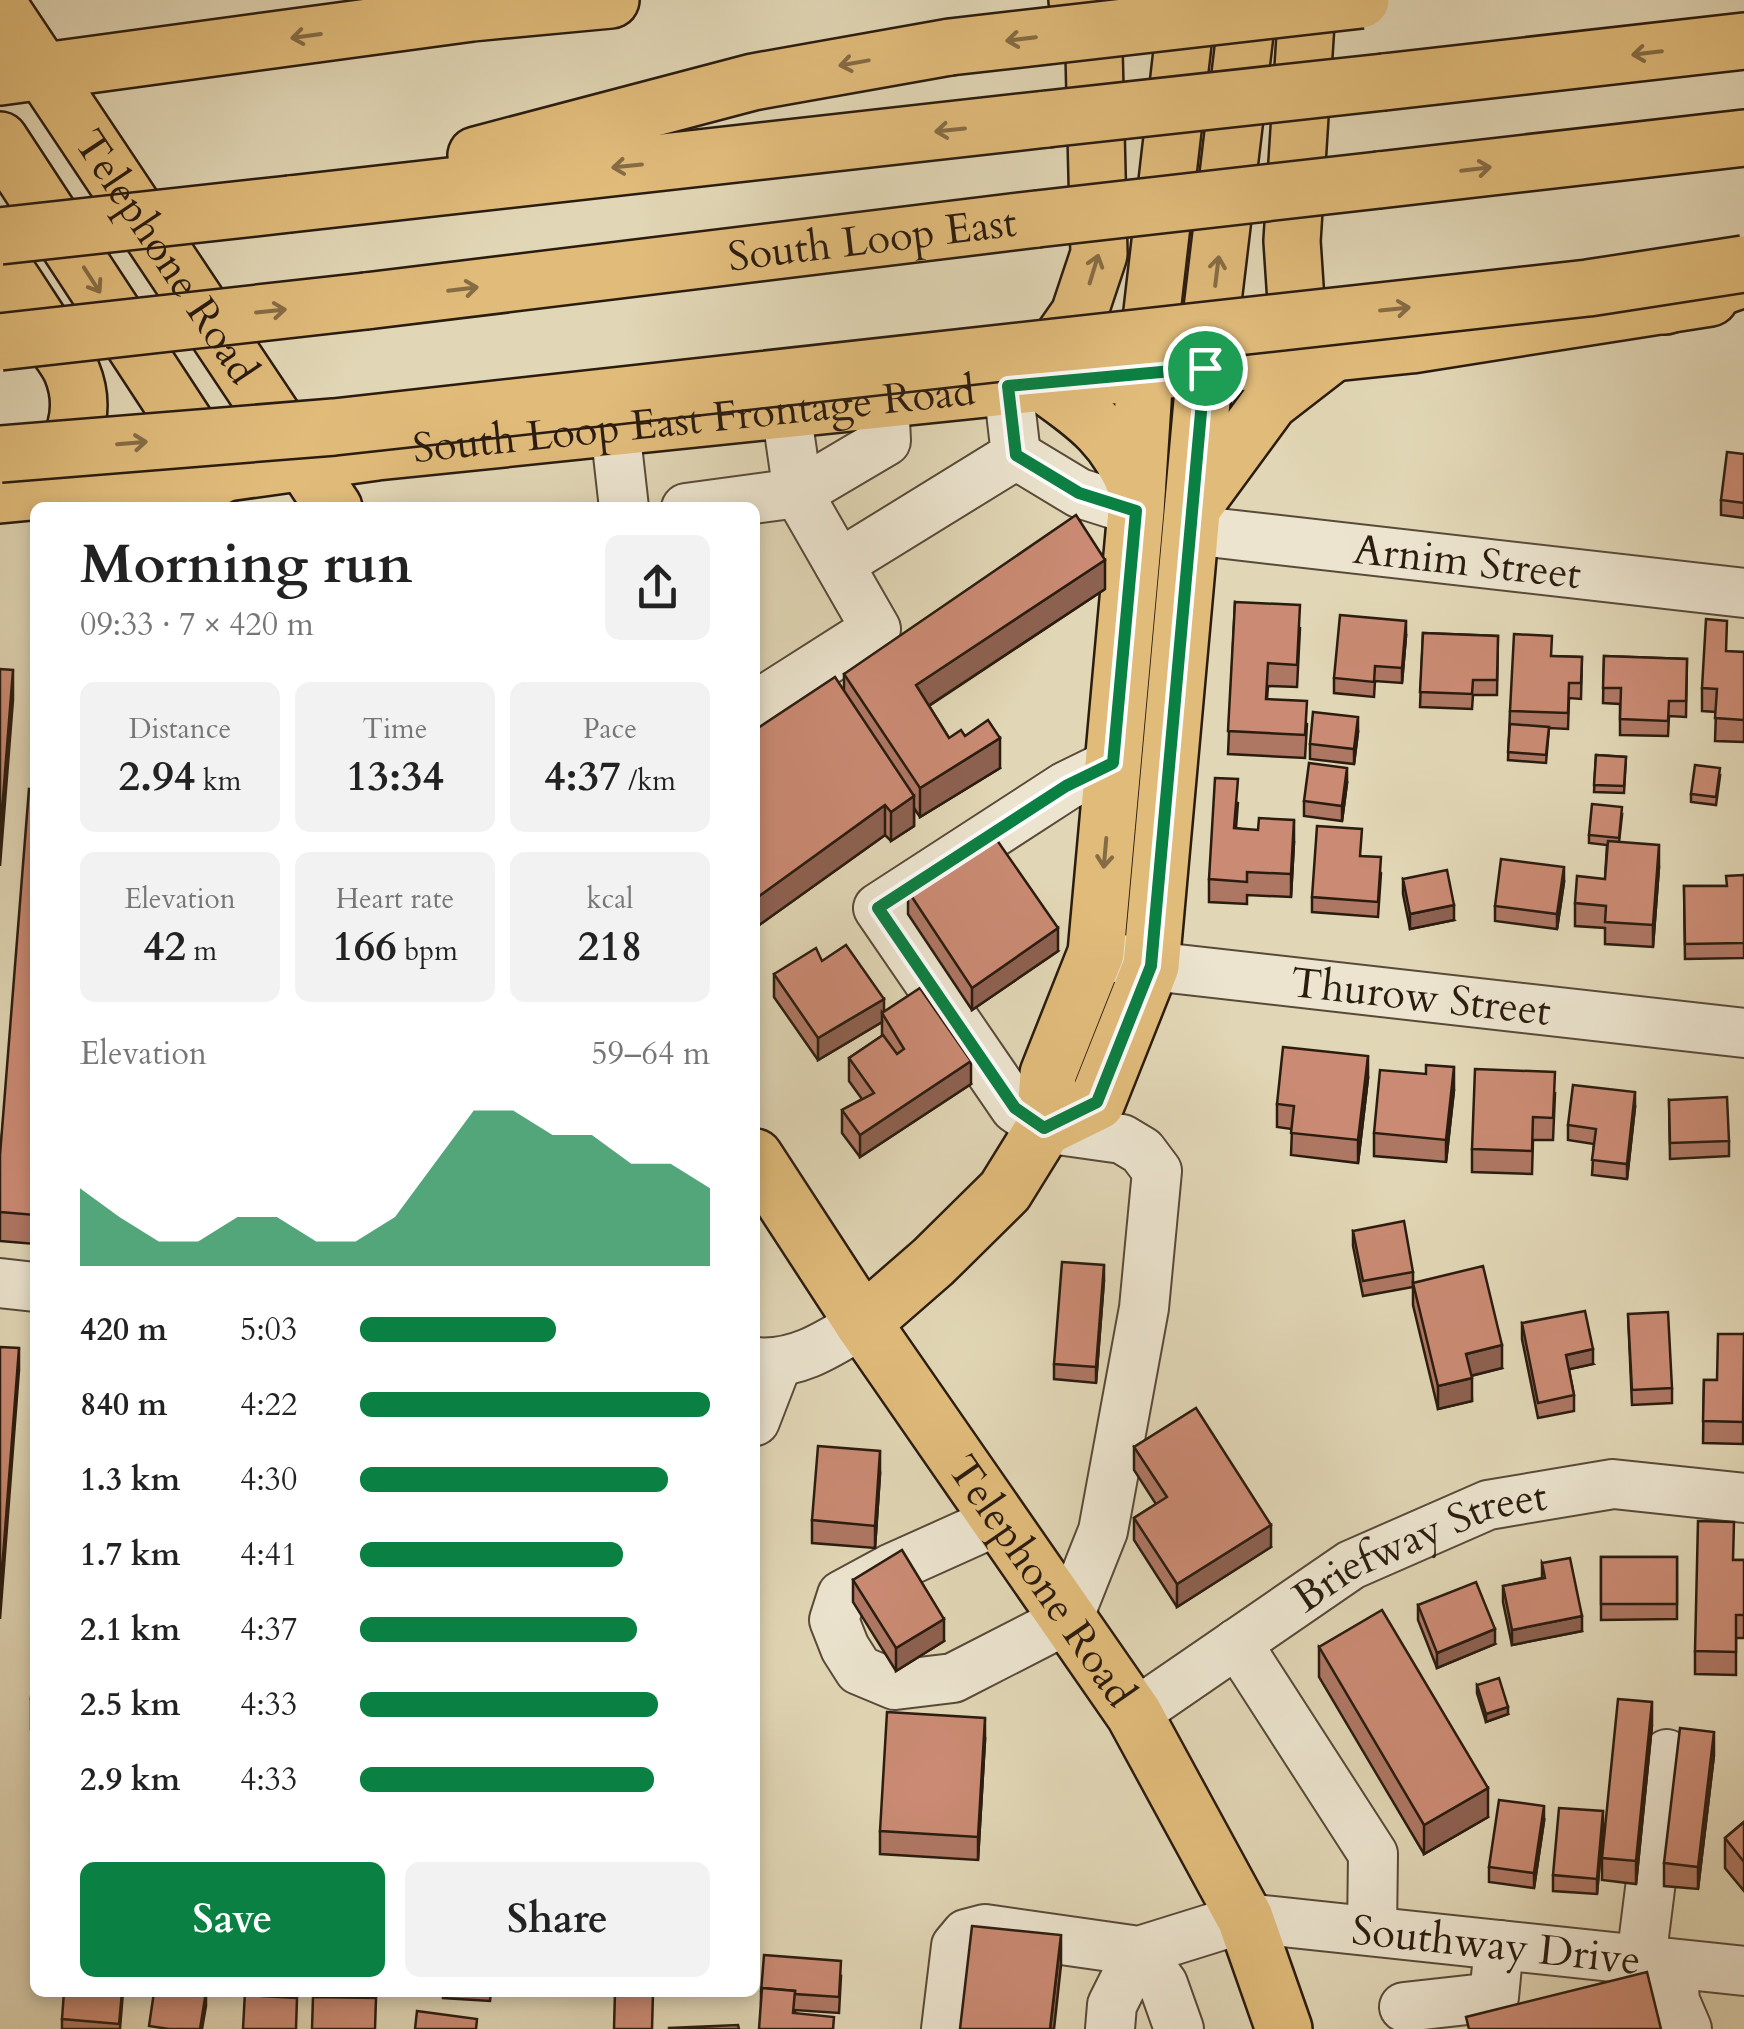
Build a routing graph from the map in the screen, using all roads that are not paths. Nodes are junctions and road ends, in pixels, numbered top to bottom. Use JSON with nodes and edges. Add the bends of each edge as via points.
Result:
{"nodes":[{"id":1,"x":611,"y":0,"type":"edge"},
{"id":2,"x":1077,"y":0,"type":"edge"},
{"id":3,"x":1188,"y":0,"type":"edge"},
{"id":4,"x":1249,"y":0,"type":"edge"},
{"id":5,"x":1317,"y":0,"type":"edge"},
{"id":6,"x":1361,"y":0,"type":"edge"},
{"id":7,"x":472,"y":6,"type":"edge"},
{"id":8,"x":0,"y":8,"type":"edge"},
{"id":9,"x":1744,"y":41,"type":"edge"},
{"id":10,"x":22,"y":74,"type":"edge"},
{"id":11,"x":1744,"y":138,"type":"edge"},
{"id":12,"x":0,"y":140,"type":"edge"},
{"id":13,"x":290,"y":204,"type":"junction"},
{"id":14,"x":0,"y":236,"type":"edge"},
{"id":15,"x":0,"y":262,"type":"edge"},
{"id":16,"x":1744,"y":264,"type":"edge"},
{"id":17,"x":1744,"y":279,"type":"edge"},
{"id":18,"x":1744,"y":292,"type":"edge"},
{"id":19,"x":1665,"y":306,"type":"junction"},
{"id":20,"x":0,"y":342,"type":"edge"},
{"id":21,"x":1332,"y":354,"type":"junction"},
{"id":22,"x":1205,"y":368,"type":"junction"},
{"id":23,"x":1145,"y":372,"type":"junction"},
{"id":24,"x":1026,"y":384,"type":"junction"},
{"id":25,"x":884,"y":399,"type":"junction"},
{"id":26,"x":786,"y":410,"type":"junction"},
{"id":27,"x":615,"y":428,"type":"junction"},
{"id":28,"x":1016,"y":455,"type":"junction"},
{"id":29,"x":303,"y":462,"type":"junction"},
{"id":30,"x":10,"y":480,"type":"edge"},
{"id":31,"x":230,"y":491,"type":"edge"},
{"id":32,"x":798,"y":493,"type":"junction"},
{"id":33,"x":1137,"y":500,"type":"junction"},
{"id":34,"x":330,"y":502,"type":"edge"},
{"id":35,"x":623,"y":502,"type":"edge"},
{"id":36,"x":731,"y":502,"type":"edge"},
{"id":37,"x":1192,"y":518,"type":"junction"},
{"id":38,"x":839,"y":564,"type":"junction"},
{"id":39,"x":1744,"y":592,"type":"edge"},
{"id":40,"x":760,"y":703,"type":"edge"},
{"id":41,"x":1113,"y":763,"type":"junction"},
{"id":42,"x":1096,"y":952,"type":"junction"},
{"id":43,"x":1151,"y":966,"type":"junction"},
{"id":44,"x":1744,"y":1033,"type":"edge"},
{"id":45,"x":1044,"y":1128,"type":"junction"},
{"id":46,"x":760,"y":1166,"type":"edge"},
{"id":47,"x":0,"y":1283,"type":"edge"},
{"id":48,"x":30,"y":1286,"type":"edge"},
{"id":49,"x":863,"y":1323,"type":"junction"},
{"id":50,"x":766,"y":1363,"type":"edge"},
{"id":51,"x":760,"y":1395,"type":"edge"},
{"id":52,"x":1744,"y":1498,"type":"edge"},
{"id":53,"x":1000,"y":1520,"type":"junction"},
{"id":54,"x":1068,"y":1619,"type":"junction"},
{"id":55,"x":1237,"y":1644,"type":"junction"},
{"id":56,"x":1134,"y":1714,"type":"junction"},
{"id":57,"x":1667,"y":1754,"type":"dead end"},
{"id":58,"x":1245,"y":1918,"type":"junction"},
{"id":59,"x":1378,"y":1932,"type":"junction"},
{"id":60,"x":1499,"y":1945,"type":"junction"},
{"id":61,"x":1139,"y":1951,"type":"junction"},
{"id":62,"x":1656,"y":1962,"type":"junction"},
{"id":63,"x":1744,"y":1971,"type":"edge"},
{"id":64,"x":1406,"y":2018,"type":"edge"},
{"id":65,"x":946,"y":2029,"type":"edge"},
{"id":66,"x":1110,"y":2029,"type":"edge"},
{"id":67,"x":1179,"y":2029,"type":"edge"},
{"id":68,"x":1284,"y":2029,"type":"edge"},
{"id":69,"x":1688,"y":2029,"type":"edge"}],
"edges":[{"from":1,"to":7,"type":"main road"},
{"from":24,"to":2,"type":"main road","one_way":true,"via":[[1079,314],[1099,254],[1094,52]]},
{"from":3,"to":23,"type":"main road"},
{"from":22,"to":4,"type":"main road","one_way":true},
{"from":5,"to":21,"type":"main road","via":[[1306,22],[1292,241],[1296,301]]},
{"from":6,"to":13,"type":"main road","one_way":true,"bridge":true,"via":[[950,47],[753,82]]},
{"from":7,"to":10,"type":"main road","one_way":true},
{"from":8,"to":10,"type":"main road","name":"Telephone Road"},
{"from":9,"to":13,"type":"main road","one_way":true,"bridge":true},
{"from":10,"to":29,"type":"main road","name":"Telephone Road"},
{"from":20,"to":11,"type":"main road","name":"South Loop East","one_way":true,"bridge":true},
{"from":12,"to":31,"type":"main road","name":"Telephone Road","one_way":true},
{"from":13,"to":14,"type":"main road","bridge":true},
{"from":15,"to":30,"type":"main road","via":[[72,372],[80,416],[57,466]]},
{"from":30,"to":16,"type":"main road","one_way":true,"bridge":true,"via":[[354,425],[1588,288]]},
{"from":17,"to":19,"type":"main road"},
{"from":18,"to":19,"type":"main road","name":"South Loop East Frontage Road"},
{"from":19,"to":21,"type":"main road","name":"South Loop East Frontage Road"},
{"from":21,"to":22,"type":"main road","name":"South Loop East Frontage Road"},
{"from":21,"to":37,"type":"main road","via":[[1270,402]]},
{"from":22,"to":23,"type":"main road","name":"South Loop East Frontage Road"},
{"from":22,"to":37,"type":"main road"},
{"from":23,"to":24,"type":"main road","name":"South Loop East Frontage Road"},
{"from":23,"to":33,"type":"main road"},
{"from":24,"to":25,"type":"main road","name":"South Loop East Frontage Road"},
{"from":24,"to":28,"type":"street"},
{"from":24,"to":33,"type":"main road","via":[[1104,430],[1126,460]]},
{"from":25,"to":26,"type":"main road","name":"South Loop East Frontage Road"},
{"from":25,"to":32,"type":"street","via":[[886,441]]},
{"from":26,"to":27,"type":"main road","name":"South Loop East Frontage Road"},
{"from":26,"to":32,"type":"street"},
{"from":27,"to":29,"type":"main road","name":"South Loop East Frontage Road"},
{"from":27,"to":35,"type":"street"},
{"from":28,"to":33,"type":"street","via":[[1079,493]]},
{"from":28,"to":38,"type":"street"},
{"from":29,"to":31,"type":"main road","name":"South Loop East Frontage Road"},
{"from":29,"to":34,"type":"main road","name":"Telephone Road"},
{"from":30,"to":31,"type":"main road","name":"South Loop East Frontage Road"},
{"from":32,"to":36,"type":"street"},
{"from":32,"to":38,"type":"street"},
{"from":33,"to":41,"type":"main road"},
{"from":37,"to":39,"type":"street","name":"Arnim Street"},
{"from":37,"to":43,"type":"main road"},
{"from":38,"to":40,"type":"street","via":[[876,628]]},
{"from":41,"to":42,"type":"main road","one_way":true},
{"from":41,"to":45,"type":"street","via":[[1066,786],[878,908],[1015,1108]]},
{"from":42,"to":43,"type":"street","name":"Thurow Street"},
{"from":42,"to":45,"type":"main road","via":[[1048,1074]]},
{"from":43,"to":44,"type":"street","name":"Thurow Street"},
{"from":43,"to":45,"type":"main road","via":[[1097,1102]]},
{"from":45,"to":49,"type":"main road","via":[[1005,1191]]},
{"from":45,"to":54,"type":"street","via":[[1122,1139],[1157,1171],[1144,1308],[1104,1531]]},
{"from":46,"to":49,"type":"main road","name":"Telephone Road"},
{"from":47,"to":48,"type":"street"},
{"from":49,"to":50,"type":"street","via":[[824,1348]]},
{"from":49,"to":53,"type":"main road","name":"Telephone Road"},
{"from":50,"to":51,"type":"street"},
{"from":52,"to":55,"type":"street","name":"Briefway Street","via":[[1612,1484],[1488,1506],[1351,1565]]},
{"from":53,"to":54,"type":"main road","name":"Telephone Road"},
{"from":53,"to":54,"type":"street","via":[[842,1596],[834,1620],[859,1670],[896,1685],[953,1678]]},
{"from":54,"to":56,"type":"main road","name":"Telephone Road"},
{"from":55,"to":56,"type":"street","name":"Briefway Street"},
{"from":55,"to":59,"type":"street","via":[[1373,1854]]},
{"from":56,"to":58,"type":"main road","name":"Telephone Road"},
{"from":57,"to":62,"type":"street"},
{"from":58,"to":59,"type":"street","name":"Southway Drive"},
{"from":58,"to":61,"type":"street"},
{"from":58,"to":68,"type":"main road","name":"Telephone Road"},
{"from":59,"to":60,"type":"street","name":"Southway Drive"},
{"from":59,"to":64,"type":"street"},
{"from":60,"to":62,"type":"street","name":"Southway Drive"},
{"from":60,"to":64,"type":"street","via":[[1494,1996]]},
{"from":61,"to":65,"type":"street","via":[[985,1928],[966,1934],[956,1946]]},
{"from":61,"to":66,"type":"street","via":[[1112,2005]]},
{"from":61,"to":67,"type":"street","via":[[1163,1984]]},
{"from":62,"to":63,"type":"street","name":"Southway Drive"},
{"from":62,"to":69,"type":"street"}]}
